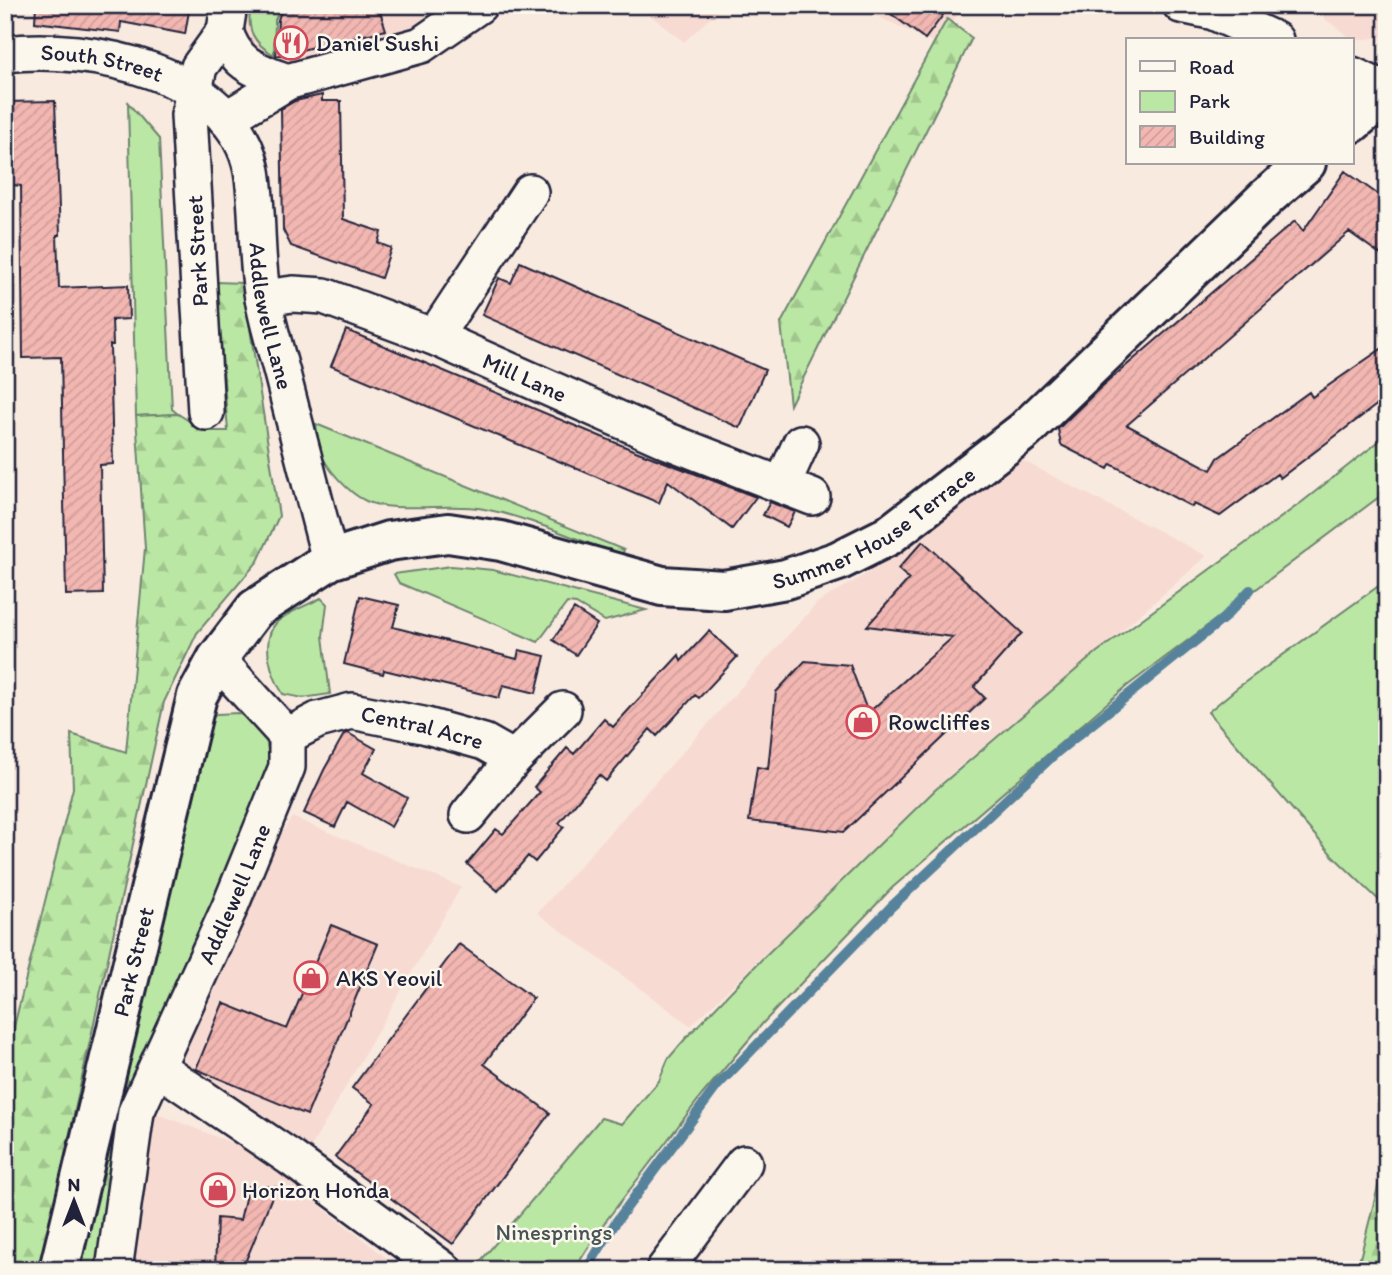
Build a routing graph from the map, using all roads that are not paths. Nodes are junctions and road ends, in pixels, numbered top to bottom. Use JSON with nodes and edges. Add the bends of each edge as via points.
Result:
{"nodes":[{"id":1,"x":479,"y":5,"type":"edge"},
{"id":2,"x":1181,"y":5,"type":"edge"},
{"id":3,"x":227,"y":18,"type":"edge"},
{"id":4,"x":1271,"y":38,"type":"edge"},
{"id":5,"x":5,"y":54,"type":"edge"},
{"id":6,"x":1354,"y":76,"type":"edge"},
{"id":7,"x":287,"y":82,"type":"junction"},
{"id":8,"x":192,"y":91,"type":"junction"},
{"id":9,"x":1387,"y":92,"type":"edge"},
{"id":10,"x":226,"y":119,"type":"junction"},
{"id":11,"x":1354,"y":121,"type":"edge"},
{"id":12,"x":1305,"y":164,"type":"edge"},
{"id":13,"x":530,"y":192,"type":"dead end"},
{"id":14,"x":262,"y":298,"type":"junction"},
{"id":15,"x":434,"y":337,"type":"junction"},
{"id":16,"x":206,"y":412,"type":"dead end"},
{"id":17,"x":801,"y":443,"type":"dead end"},
{"id":18,"x":330,"y":560,"type":"junction"},
{"id":19,"x":217,"y":659,"type":"junction"},
{"id":20,"x":564,"y":710,"type":"dead end"},
{"id":21,"x":287,"y":736,"type":"junction"},
{"id":22,"x":514,"y":760,"type":"junction"},
{"id":23,"x":468,"y":815,"type":"dead end"},
{"id":24,"x":157,"y":1067,"type":"junction"},
{"id":25,"x":744,"y":1163,"type":"dead end"},
{"id":26,"x":59,"y":1270,"type":"edge"},
{"id":27,"x":114,"y":1270,"type":"edge"},
{"id":28,"x":444,"y":1270,"type":"edge"},
{"id":29,"x":664,"y":1270,"type":"edge"}],
"edges":[{"from":1,"to":7,"type":"street","via":[[421,45]]},
{"from":2,"to":4,"type":"street","via":[[1214,12]]},
{"from":3,"to":7,"type":"street","via":[[231,50],[252,69]]},
{"from":3,"to":8,"type":"street","name":"Park Street","via":[[199,66]]},
{"from":5,"to":8,"type":"street","name":"South Street","via":[[70,52],[115,59],[154,71]]},
{"from":6,"to":9,"type":"street"},
{"from":7,"to":10,"type":"street"},
{"from":8,"to":10,"type":"street","name":"Addlewell Lane"},
{"from":8,"to":16,"type":"street","name":"Park Street","via":[[189,115]]},
{"from":9,"to":11,"type":"street"},
{"from":10,"to":14,"type":"street","name":"Addlewell Lane","via":[[251,170]]},
{"from":12,"to":18,"type":"street","name":"Summer House Terrace","via":[[1024,431],[888,536],[838,561],[786,579],[724,590],[662,586],[500,541],[448,533],[389,541]]},
{"from":13,"to":15,"type":"street"},
{"from":14,"to":15,"type":"street","name":"Mill Lane","via":[[324,296]]},
{"from":14,"to":18,"type":"street","name":"Addlewell Lane"},
{"from":15,"to":17,"type":"street","name":"Mill Lane","via":[[668,441],[797,491]]},
{"from":18,"to":19,"type":"street","name":"Summer House Terrace","via":[[255,609]]},
{"from":19,"to":21,"type":"street"},
{"from":19,"to":26,"type":"street","name":"Park Street","via":[[197,696],[182,751]]},
{"from":20,"to":22,"type":"street","name":"Central Acre"},
{"from":21,"to":22,"type":"street","name":"Central Acre","via":[[318,720],[352,711],[484,742]]},
{"from":21,"to":24,"type":"street","name":"Addlewell Lane","via":[[287,767]]},
{"from":22,"to":23,"type":"street","name":"Central Acre"},
{"from":24,"to":27,"type":"street","name":"Addlewell Lane","via":[[136,1112]]},
{"from":24,"to":28,"type":"street"},
{"from":25,"to":29,"type":"street"}]}
